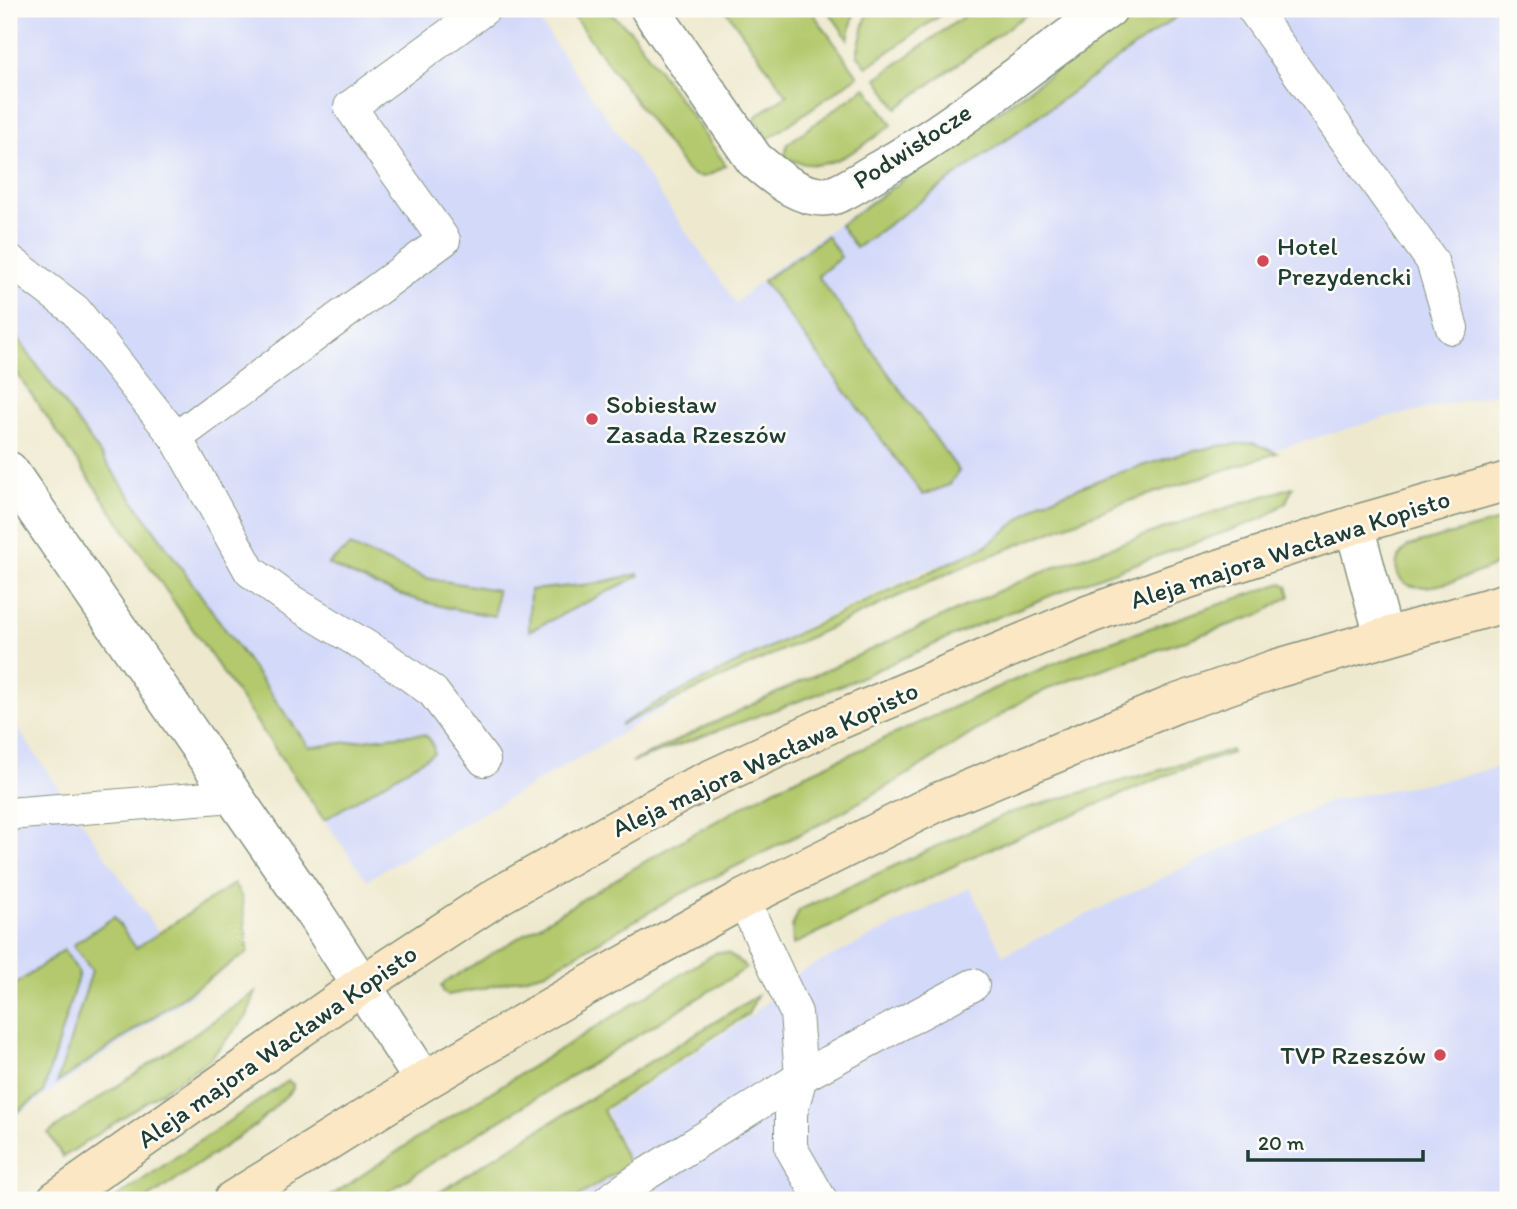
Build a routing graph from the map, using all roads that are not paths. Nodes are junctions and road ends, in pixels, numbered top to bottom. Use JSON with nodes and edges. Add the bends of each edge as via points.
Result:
{"nodes":[{"id":1,"x":484,"y":9,"type":"edge"},
{"id":2,"x":650,"y":9,"type":"edge"},
{"id":3,"x":1108,"y":9,"type":"edge"},
{"id":4,"x":1253,"y":9,"type":"edge"},
{"id":5,"x":9,"y":260,"type":"edge"},
{"id":6,"x":1452,"y":328,"type":"dead end"},
{"id":7,"x":176,"y":438,"type":"junction"},
{"id":8,"x":9,"y":471,"type":"edge"},
{"id":9,"x":1508,"y":481,"type":"edge"},
{"id":10,"x":1354,"y":525,"type":"junction"},
{"id":11,"x":1508,"y":602,"type":"edge"},
{"id":12,"x":1384,"y":637,"type":"junction"},
{"id":13,"x":484,"y":760,"type":"dead end"},
{"id":14,"x":233,"y":796,"type":"junction"},
{"id":15,"x":9,"y":814,"type":"edge"},
{"id":16,"x":743,"y":899,"type":"junction"},
{"id":17,"x":362,"y":985,"type":"junction"},
{"id":18,"x":973,"y":985,"type":"dead end"},
{"id":19,"x":801,"y":1077,"type":"junction"},
{"id":20,"x":424,"y":1081,"type":"junction"},
{"id":21,"x":56,"y":1200,"type":"edge"},
{"id":22,"x":233,"y":1200,"type":"edge"},
{"id":23,"x":610,"y":1200,"type":"edge"},
{"id":24,"x":821,"y":1200,"type":"edge"}],
"edges":[{"from":1,"to":7,"type":"lane","via":[[350,107],[444,240]]},
{"from":2,"to":3,"type":"street","name":"Podwisłocze","via":[[754,159],[777,178],[817,195],[834,195],[916,149]]},
{"from":4,"to":6,"type":"lane","via":[[1432,261]]},
{"from":5,"to":7,"type":"lane","via":[[75,310]]},
{"from":7,"to":13,"type":"lane","via":[[250,571],[433,692]]},
{"from":8,"to":14,"type":"street"},
{"from":9,"to":10,"type":"main road","name":"Aleja majora Wacława Kopisto"},
{"from":10,"to":12,"type":"street"},
{"from":10,"to":17,"type":"main road","name":"Aleja majora Wacława Kopisto","via":[[1090,614],[832,723],[683,793],[590,844],[498,896]]},
{"from":11,"to":12,"type":"main road"},
{"from":12,"to":16,"type":"main road","via":[[1225,687],[1056,751],[938,802]]},
{"from":14,"to":15,"type":"lane"},
{"from":14,"to":17,"type":"street"},
{"from":16,"to":19,"type":"lane","via":[[796,1013]]},
{"from":16,"to":20,"type":"main road"},
{"from":17,"to":20,"type":"street"},
{"from":17,"to":21,"type":"main road","name":"Aleja majora Wacława Kopisto"},
{"from":18,"to":19,"type":"lane"},
{"from":19,"to":23,"type":"lane"},
{"from":19,"to":24,"type":"lane","via":[[791,1113],[791,1148]]},
{"from":20,"to":22,"type":"main road"}]}
